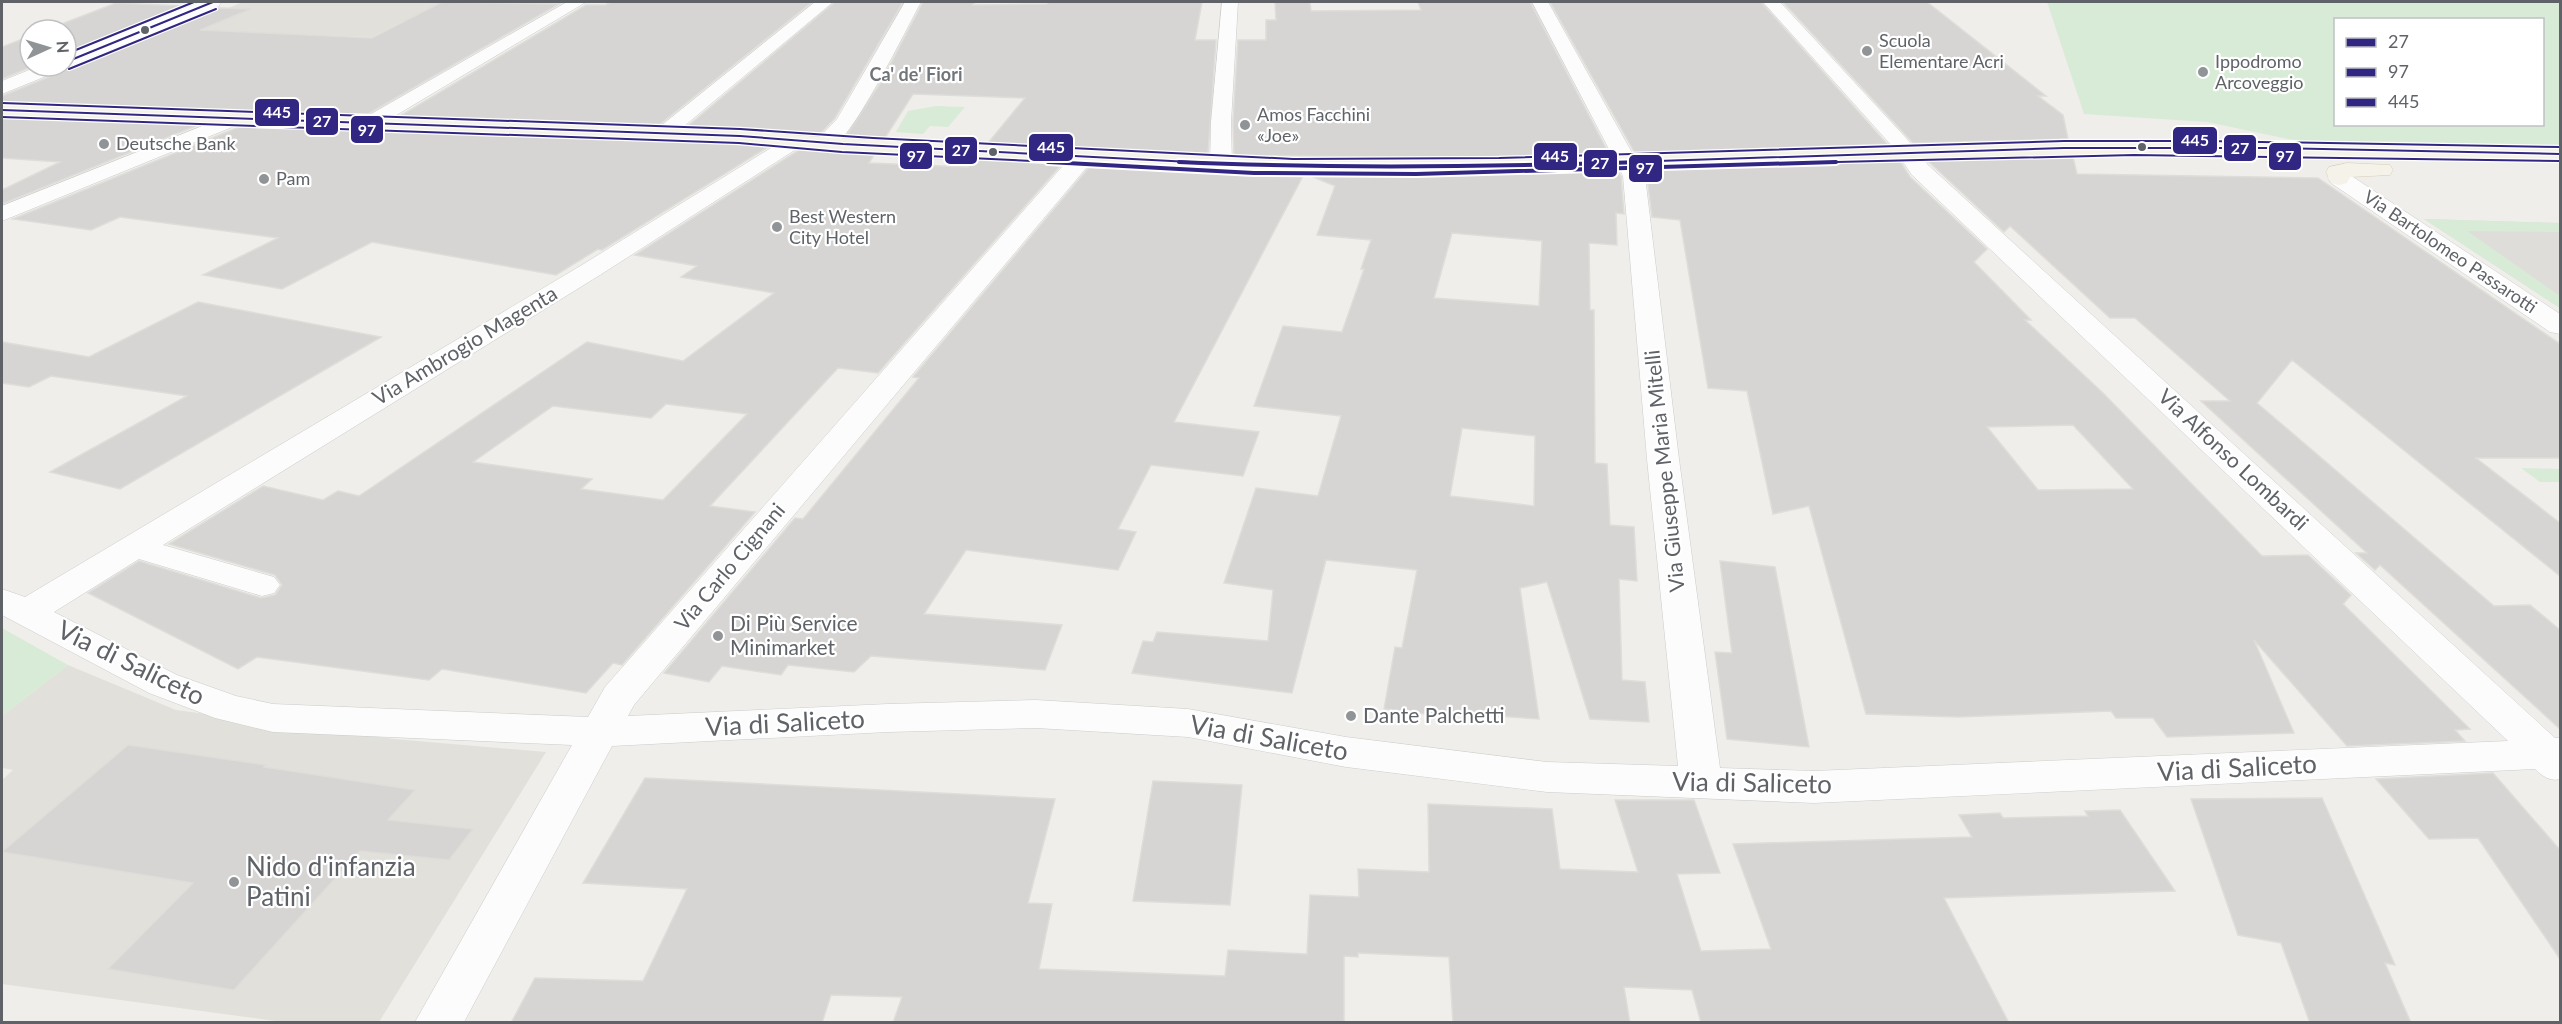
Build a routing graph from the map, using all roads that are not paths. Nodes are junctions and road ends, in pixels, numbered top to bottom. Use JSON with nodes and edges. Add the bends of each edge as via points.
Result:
{"nodes":[{"id":1,"x":213,"y":2,"type":"edge"},
{"id":2,"x":578,"y":2,"type":"edge"},
{"id":3,"x":825,"y":2,"type":"edge"},
{"id":4,"x":913,"y":2,"type":"edge"},
{"id":5,"x":1230,"y":2,"type":"edge"},
{"id":6,"x":1540,"y":2,"type":"edge"},
{"id":7,"x":1771,"y":2,"type":"edge"},
{"id":8,"x":78,"y":57,"type":"edge"},
{"id":9,"x":27,"y":78,"type":"edge"},
{"id":10,"x":2,"y":88,"type":"edge"},
{"id":11,"x":2,"y":110,"type":"edge"},
{"id":12,"x":235,"y":119,"type":"junction"},
{"id":13,"x":366,"y":125,"type":"junction"},
{"id":14,"x":664,"y":133,"type":"junction"},
{"id":15,"x":794,"y":142,"type":"junction"},
{"id":16,"x":825,"y":143,"type":"junction"},
{"id":17,"x":1906,"y":151,"type":"junction"},
{"id":18,"x":2560,"y":154,"type":"edge"},
{"id":19,"x":1084,"y":156,"type":"junction"},
{"id":20,"x":1628,"y":161,"type":"junction"},
{"id":21,"x":1221,"y":165,"type":"junction"},
{"id":22,"x":2560,"y":174,"type":"edge"},
{"id":23,"x":2339,"y":178,"type":"joint"},
{"id":24,"x":2,"y":214,"type":"edge"},
{"id":25,"x":2560,"y":326,"type":"edge"},
{"id":26,"x":134,"y":547,"type":"junction"},
{"id":27,"x":262,"y":585,"type":"dead end"},
{"id":28,"x":14,"y":606,"type":"edge"},
{"id":29,"x":600,"y":732,"type":"junction"},
{"id":30,"x":2556,"y":759,"type":"edge"},
{"id":31,"x":1701,"y":783,"type":"junction"},
{"id":32,"x":439,"y":1023,"type":"edge"}],
"edges":[{"from":1,"to":8,"type":"street"},
{"from":2,"to":13,"type":"street"},
{"from":3,"to":14,"type":"street"},
{"from":4,"to":16,"type":"street","via":[[845,122]]},
{"from":5,"to":21,"type":"street"},
{"from":6,"to":20,"type":"street","name":"Via Giuseppe Maria Mitelli"},
{"from":7,"to":17,"type":"street","name":"Via Alfonso Lombardi"},
{"from":9,"to":10,"type":"street"},
{"from":11,"to":12,"type":"main road"},
{"from":12,"to":13,"type":"main road"},
{"from":12,"to":24,"type":"street"},
{"from":13,"to":14,"type":"main road"},
{"from":14,"to":15,"type":"main road"},
{"from":15,"to":16,"type":"main road"},
{"from":15,"to":26,"type":"street","name":"Via Ambrogio Magenta"},
{"from":16,"to":19,"type":"main road"},
{"from":17,"to":18,"type":"main road","via":[[2223,148]]},
{"from":17,"to":20,"type":"main road"},
{"from":17,"to":30,"type":"street","name":"Via Alfonso Lombardi","via":[[1920,170]]},
{"from":19,"to":21,"type":"main road"},
{"from":19,"to":29,"type":"street","name":"Via Carlo Cignani","via":[[619,697]]},
{"from":20,"to":21,"type":"main road","via":[[1400,167]]},
{"from":20,"to":31,"type":"street","name":"Via Giuseppe Maria Mitelli","via":[[1634,176]]},
{"from":22,"to":23,"type":"main road","via":[[2356,169],[2339,171]]},
{"from":23,"to":25,"type":"street","name":"Via Bartolomeo Passarotti"},
{"from":26,"to":27,"type":"street"},
{"from":26,"to":28,"type":"street","name":"Via Ambrogio Magenta"},
{"from":28,"to":29,"type":"street","name":"Via di Saliceto","via":[[163,684],[230,708],[273,718]]},
{"from":29,"to":31,"type":"street","name":"Via di Saliceto","via":[[1036,714],[1188,723],[1346,752],[1547,777]]},
{"from":29,"to":32,"type":"street","name":"Via Carlo Cignani"},
{"from":30,"to":31,"type":"street","name":"Via di Saliceto","via":[[1814,787]]}]}
